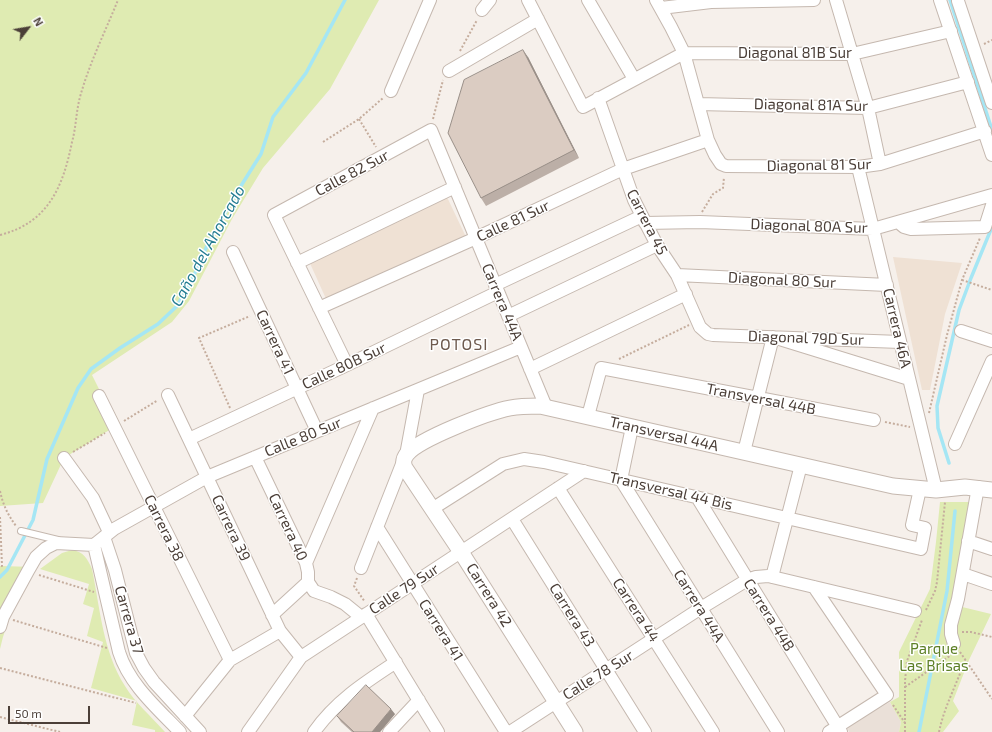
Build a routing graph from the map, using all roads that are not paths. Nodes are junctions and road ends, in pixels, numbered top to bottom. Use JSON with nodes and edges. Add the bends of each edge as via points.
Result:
{"nodes":[{"id":1,"x":430,"y":0,"type":"edge"},
{"id":2,"x":490,"y":0,"type":"edge"},
{"id":3,"x":528,"y":0,"type":"edge"},
{"id":4,"x":588,"y":0,"type":"edge"},
{"id":5,"x":752,"y":0,"type":"edge"},
{"id":6,"x":814,"y":0,"type":"edge"},
{"id":7,"x":836,"y":0,"type":"edge"},
{"id":8,"x":940,"y":0,"type":"edge"},
{"id":9,"x":710,"y":1,"type":"edge"},
{"id":10,"x":658,"y":4,"type":"edge"},
{"id":11,"x":953,"y":8,"type":"edge"},
{"id":12,"x":482,"y":10,"type":"dead end"},
{"id":13,"x":538,"y":19,"type":"junction"},
{"id":14,"x":951,"y":31,"type":"junction"},
{"id":15,"x":684,"y":53,"type":"junction"},
{"id":16,"x":852,"y":54,"type":"junction"},
{"id":17,"x":449,"y":72,"type":"dead end"},
{"id":18,"x":634,"y":79,"type":"junction"},
{"id":19,"x":968,"y":82,"type":"junction"},
{"id":20,"x":391,"y":91,"type":"road end"},
{"id":21,"x":985,"y":96,"type":"edge"},
{"id":22,"x":598,"y":98,"type":"junction"},
{"id":23,"x":698,"y":104,"type":"junction"},
{"id":24,"x":868,"y":108,"type":"junction"},
{"id":25,"x":431,"y":130,"type":"joint"},
{"id":26,"x":985,"y":131,"type":"junction"},
{"id":27,"x":708,"y":140,"type":"junction"},
{"id":28,"x":992,"y":155,"type":"edge"},
{"id":29,"x":880,"y":164,"type":"junction"},
{"id":30,"x":858,"y":167,"type":"junction"},
{"id":31,"x":623,"y":169,"type":"junction"},
{"id":32,"x":455,"y":188,"type":"junction"},
{"id":33,"x":992,"y":195,"type":"edge"},
{"id":34,"x":992,"y":205,"type":"edge"},
{"id":35,"x":644,"y":220,"type":"junction"},
{"id":36,"x":898,"y":222,"type":"junction"},
{"id":37,"x":873,"y":229,"type":"junction"},
{"id":38,"x":476,"y":238,"type":"junction"},
{"id":39,"x":657,"y":245,"type":"junction"},
{"id":40,"x":233,"y":252,"type":"dead end"},
{"id":41,"x":297,"y":263,"type":"junction"},
{"id":42,"x":677,"y":275,"type":"junction"},
{"id":43,"x":886,"y":285,"type":"junction"},
{"id":44,"x":497,"y":289,"type":"junction"},
{"id":45,"x":686,"y":294,"type":"junction"},
{"id":46,"x":319,"y":308,"type":"junction"},
{"id":47,"x":508,"y":316,"type":"junction"},
{"id":48,"x":961,"y":331,"type":"dead end"},
{"id":49,"x":713,"y":335,"type":"joint"},
{"id":50,"x":773,"y":337,"type":"junction"},
{"id":51,"x":992,"y":341,"type":"edge"},
{"id":52,"x":900,"y":342,"type":"junction"},
{"id":53,"x":521,"y":347,"type":"junction"},
{"id":54,"x":992,"y":362,"type":"edge"},
{"id":55,"x":347,"y":365,"type":"junction"},
{"id":56,"x":530,"y":369,"type":"junction"},
{"id":57,"x":909,"y":380,"type":"junction"},
{"id":58,"x":297,"y":388,"type":"junction"},
{"id":59,"x":418,"y":390,"type":"junction"},
{"id":60,"x":168,"y":395,"type":"dead end"},
{"id":61,"x":99,"y":396,"type":"dead end"},
{"id":62,"x":758,"y":398,"type":"junction"},
{"id":63,"x":546,"y":407,"type":"junction"},
{"id":64,"x":373,"y":408,"type":"junction"},
{"id":65,"x":588,"y":416,"type":"junction"},
{"id":66,"x":874,"y":420,"type":"road end"},
{"id":67,"x":632,"y":426,"type":"junction"},
{"id":68,"x":317,"y":431,"type":"junction"},
{"id":69,"x":188,"y":439,"type":"junction"},
{"id":70,"x":955,"y":444,"type":"dead end"},
{"id":71,"x":744,"y":452,"type":"junction"},
{"id":72,"x":255,"y":457,"type":"junction"},
{"id":73,"x":405,"y":457,"type":"junction"},
{"id":74,"x":64,"y":458,"type":"dead end"},
{"id":75,"x":801,"y":465,"type":"junction"},
{"id":76,"x":584,"y":471,"type":"junction"},
{"id":77,"x":207,"y":477,"type":"junction"},
{"id":78,"x":621,"y":480,"type":"junction"},
{"id":79,"x":558,"y":488,"type":"junction"},
{"id":80,"x":985,"y":488,"type":"edge"},
{"id":81,"x":920,"y":489,"type":"junction"},
{"id":82,"x":936,"y":490,"type":"junction"},
{"id":83,"x":697,"y":498,"type":"junction"},
{"id":84,"x":154,"y":506,"type":"junction"},
{"id":85,"x":432,"y":509,"type":"junction"},
{"id":86,"x":787,"y":518,"type":"junction"},
{"id":87,"x":512,"y":519,"type":"junction"},
{"id":88,"x":377,"y":527,"type":"junction"},
{"id":89,"x":21,"y":531,"type":"road end"},
{"id":90,"x":107,"y":534,"type":"junction"},
{"id":91,"x":968,"y":541,"type":"junction"},
{"id":92,"x":74,"y":543,"type":"junction"},
{"id":93,"x":94,"y":545,"type":"junction"},
{"id":94,"x":992,"y":549,"type":"edge"},
{"id":95,"x":461,"y":552,"type":"junction"},
{"id":96,"x":306,"y":563,"type":"junction"},
{"id":97,"x":360,"y":568,"type":"road end"},
{"id":98,"x":963,"y":574,"type":"junction"},
{"id":99,"x":772,"y":576,"type":"junction"},
{"id":100,"x":747,"y":580,"type":"junction"},
{"id":101,"x":308,"y":582,"type":"junction"},
{"id":102,"x":412,"y":584,"type":"junction"},
{"id":103,"x":992,"y":584,"type":"edge"},
{"id":104,"x":814,"y":587,"type":"junction"},
{"id":105,"x":700,"y":608,"type":"junction"},
{"id":106,"x":915,"y":611,"type":"dead end"},
{"id":107,"x":366,"y":614,"type":"junction"},
{"id":108,"x":272,"y":615,"type":"junction"},
{"id":109,"x":2,"y":622,"type":"edge"},
{"id":110,"x":280,"y":631,"type":"junction"},
{"id":111,"x":654,"y":639,"type":"junction"},
{"id":112,"x":953,"y":639,"type":"road end"},
{"id":113,"x":301,"y":657,"type":"junction"},
{"id":114,"x":230,"y":660,"type":"junction"},
{"id":115,"x":396,"y":662,"type":"junction"},
{"id":116,"x":606,"y":670,"type":"junction"},
{"id":117,"x":419,"y":700,"type":"junction"},
{"id":118,"x":556,"y":701,"type":"junction"},
{"id":119,"x":185,"y":716,"type":"junction"},
{"id":120,"x":836,"y":730,"type":"edge"},
{"id":121,"x":180,"y":732,"type":"edge"},
{"id":122,"x":200,"y":732,"type":"edge"},
{"id":123,"x":248,"y":732,"type":"edge"},
{"id":124,"x":314,"y":732,"type":"edge"},
{"id":125,"x":389,"y":732,"type":"edge"},
{"id":126,"x":438,"y":732,"type":"edge"},
{"id":127,"x":506,"y":732,"type":"edge"},
{"id":128,"x":510,"y":732,"type":"edge"},
{"id":129,"x":576,"y":732,"type":"edge"},
{"id":130,"x":645,"y":732,"type":"edge"},
{"id":131,"x":713,"y":732,"type":"edge"},
{"id":132,"x":778,"y":732,"type":"edge"}],
"edges":[{"from":1,"to":20,"type":"street"},
{"from":2,"to":12,"type":"street"},
{"from":3,"to":13,"type":"street"},
{"from":4,"to":18,"type":"street"},
{"from":5,"to":6,"type":"street"},
{"from":5,"to":9,"type":"street"},
{"from":7,"to":16,"type":"street"},
{"from":8,"to":11,"type":"street"},
{"from":9,"to":10,"type":"street"},
{"from":10,"to":15,"type":"street"},
{"from":11,"to":14,"type":"street"},
{"from":11,"to":21,"type":"street"},
{"from":13,"to":17,"type":"street"},
{"from":13,"to":22,"type":"street","via":[[582,107]]},
{"from":14,"to":16,"type":"street","name":"Diagonal 81B Sur"},
{"from":14,"to":19,"type":"street"},
{"from":15,"to":16,"type":"street","name":"Diagonal 81B Sur"},
{"from":15,"to":18,"type":"street"},
{"from":15,"to":23,"type":"street"},
{"from":16,"to":24,"type":"street"},
{"from":18,"to":22,"type":"street"},
{"from":19,"to":21,"type":"street"},
{"from":19,"to":24,"type":"street","name":"Diagonal 81A Sur"},
{"from":21,"to":26,"type":"street"},
{"from":22,"to":31,"type":"street","name":"Carrera 45"},
{"from":23,"to":24,"type":"street","name":"Diagonal 81A Sur"},
{"from":23,"to":27,"type":"street"},
{"from":24,"to":29,"type":"street"},
{"from":25,"to":32,"type":"street","name":"Carrera 44A"},
{"from":25,"to":41,"type":"street","name":"Calle 82 Sur","via":[[274,215]]},
{"from":26,"to":28,"type":"street"},
{"from":26,"to":29,"type":"street","name":"Diagonal 81 Sur"},
{"from":27,"to":30,"type":"street","name":"Diagonal 81 Sur","via":[[721,164],[733,167]]},
{"from":27,"to":31,"type":"street","name":"Calle 81 Sur"},
{"from":29,"to":30,"type":"street","name":"Diagonal 81 Sur"},
{"from":30,"to":37,"type":"street","name":"Carrera 46A"},
{"from":31,"to":35,"type":"street","name":"Carrera 45"},
{"from":31,"to":38,"type":"street","name":"Calle 81 Sur"},
{"from":32,"to":38,"type":"street","name":"Carrera 44A"},
{"from":32,"to":41,"type":"street"},
{"from":33,"to":36,"type":"street","name":"Diagonal 80A Sur"},
{"from":34,"to":36,"type":"street","via":[[985,227],[911,229]]},
{"from":35,"to":37,"type":"street","name":"Diagonal 80A Sur"},
{"from":35,"to":39,"type":"street","name":"Carrera 45"},
{"from":35,"to":44,"type":"street","name":"Calle 80B Sur"},
{"from":36,"to":37,"type":"street","name":"Diagonal 80A Sur"},
{"from":37,"to":43,"type":"street","name":"Carrera 46A"},
{"from":38,"to":44,"type":"street","name":"Carrera 44A"},
{"from":38,"to":46,"type":"street","name":"Calle 81 Sur"},
{"from":39,"to":42,"type":"street","name":"Carrera 45"},
{"from":39,"to":47,"type":"street"},
{"from":40,"to":58,"type":"street","name":"Carrera 41"},
{"from":41,"to":46,"type":"street"},
{"from":42,"to":43,"type":"street","name":"Diagonal 80 Sur"},
{"from":42,"to":45,"type":"street","name":"Carrera 45"},
{"from":43,"to":52,"type":"street","name":"Carrera 46A"},
{"from":44,"to":47,"type":"street","name":"Carrera 44A"},
{"from":44,"to":55,"type":"street","name":"Calle 80B Sur"},
{"from":45,"to":49,"type":"street","name":"Carrera 45","via":[[703,331]]},
{"from":45,"to":56,"type":"street"},
{"from":46,"to":55,"type":"street"},
{"from":47,"to":53,"type":"street","name":"Carrera 44A"},
{"from":48,"to":51,"type":"street"},
{"from":49,"to":50,"type":"street","name":"Diagonal 79D Sur"},
{"from":50,"to":52,"type":"street","name":"Diagonal 79D Sur"},
{"from":50,"to":57,"type":"street"},
{"from":50,"to":62,"type":"street"},
{"from":52,"to":57,"type":"street","name":"Carrera 46A"},
{"from":53,"to":56,"type":"street","name":"Carrera 44A"},
{"from":53,"to":59,"type":"street","name":"Calle 80 Sur"},
{"from":54,"to":70,"type":"street"},
{"from":55,"to":58,"type":"street","name":"Calle 80B Sur"},
{"from":56,"to":63,"type":"street","name":"Carrera 44A"},
{"from":57,"to":82,"type":"street","name":"Carrera 46A"},
{"from":58,"to":68,"type":"street","name":"Carrera 41"},
{"from":58,"to":69,"type":"street","name":"Calle 80B Sur"},
{"from":59,"to":64,"type":"street","name":"Calle 80 Sur"},
{"from":59,"to":73,"type":"street"},
{"from":60,"to":69,"type":"street","name":"Carrera 39"},
{"from":61,"to":84,"type":"street","name":"Carrera 38"},
{"from":62,"to":65,"type":"street","name":"Transversal 44B","via":[[602,368]]},
{"from":62,"to":66,"type":"street","name":"Transversal 44B"},
{"from":62,"to":71,"type":"street"},
{"from":63,"to":65,"type":"street","name":"Transversal 44A"},
{"from":63,"to":73,"type":"street","name":"Transversal 44A","via":[[520,406],[487,415],[422,443]]},
{"from":64,"to":68,"type":"street","name":"Calle 80 Sur"},
{"from":64,"to":96,"type":"street"},
{"from":65,"to":67,"type":"street","name":"Transversal 44A"},
{"from":67,"to":71,"type":"street","name":"Transversal 44A"},
{"from":67,"to":78,"type":"street"},
{"from":68,"to":72,"type":"street","name":"Calle 80 Sur"},
{"from":69,"to":77,"type":"street","name":"Carrera 39"},
{"from":71,"to":75,"type":"street","name":"Transversal 44A"},
{"from":72,"to":77,"type":"street","name":"Calle 80 Sur"},
{"from":72,"to":96,"type":"street","name":"Carrera 40"},
{"from":73,"to":85,"type":"street","name":"Carrera 42","via":[[408,474]]},
{"from":73,"to":88,"type":"street"},
{"from":74,"to":90,"type":"street","name":"Carrera 37","via":[[93,498]]},
{"from":75,"to":81,"type":"street","name":"Transversal 44A","via":[[893,486]]},
{"from":75,"to":86,"type":"street"},
{"from":76,"to":78,"type":"street","name":"Transversal 44 Bis"},
{"from":76,"to":79,"type":"street","name":"Calle 79 Sur"},
{"from":76,"to":85,"type":"street","name":"Transversal 44 Bis","via":[[524,460],[503,464]]},
{"from":77,"to":84,"type":"street","name":"Calle 80 Sur"},
{"from":77,"to":108,"type":"street","name":"Carrera 39"},
{"from":78,"to":83,"type":"street","name":"Transversal 44 Bis"},
{"from":78,"to":105,"type":"street","name":"Carrera 44A"},
{"from":79,"to":87,"type":"street","name":"Calle 79 Sur"},
{"from":79,"to":111,"type":"street","name":"Carrera 44"},
{"from":80,"to":82,"type":"street","name":"Transversal 44A"},
{"from":80,"to":91,"type":"street"},
{"from":81,"to":82,"type":"street","name":"Transversal 44A"},
{"from":81,"to":86,"type":"street","name":"Transversal 44 Bis","via":[[912,525],[925,528],[921,549]]},
{"from":83,"to":86,"type":"street","name":"Transversal 44 Bis"},
{"from":83,"to":100,"type":"street","name":"Carrera 44B"},
{"from":84,"to":90,"type":"street","name":"Calle 80 Sur"},
{"from":84,"to":114,"type":"street","name":"Carrera 38"},
{"from":85,"to":95,"type":"street","name":"Carrera 42"},
{"from":86,"to":99,"type":"street"},
{"from":87,"to":95,"type":"street","name":"Calle 79 Sur"},
{"from":87,"to":116,"type":"street","name":"Carrera 43"},
{"from":88,"to":97,"type":"street"},
{"from":88,"to":102,"type":"street","name":"Carrera 41"},
{"from":89,"to":92,"type":"lane"},
{"from":90,"to":93,"type":"street","name":"Calle 80 Sur"},
{"from":90,"to":119,"type":"street","name":"Carrera 37","via":[[136,653],[154,682]]},
{"from":91,"to":94,"type":"street"},
{"from":91,"to":98,"type":"street"},
{"from":92,"to":93,"type":"street"},
{"from":92,"to":109,"type":"street","via":[[56,543],[36,557]]},
{"from":93,"to":121,"type":"street","name":"Carrera 37","via":[[124,666],[134,681]]},
{"from":95,"to":102,"type":"street","name":"Calle 79 Sur"},
{"from":95,"to":118,"type":"street","name":"Carrera 42"},
{"from":96,"to":101,"type":"street","name":"Carrera 40"},
{"from":98,"to":103,"type":"street"},
{"from":98,"to":112,"type":"street","via":[[951,625]]},
{"from":99,"to":100,"type":"street","name":"Calle 78 Sur"},
{"from":99,"to":104,"type":"street"},
{"from":100,"to":105,"type":"street","name":"Calle 78 Sur"},
{"from":100,"to":120,"type":"street","name":"Carrera 44B"},
{"from":101,"to":107,"type":"street","name":"Carrera 40","via":[[314,591],[331,596]]},
{"from":101,"to":108,"type":"street"},
{"from":102,"to":107,"type":"street","name":"Calle 79 Sur"},
{"from":102,"to":127,"type":"street","name":"Carrera 41"},
{"from":104,"to":106,"type":"street"},
{"from":104,"to":120,"type":"street","via":[[887,695]]},
{"from":105,"to":111,"type":"street","name":"Calle 78 Sur"},
{"from":105,"to":132,"type":"street","name":"Carrera 44A"},
{"from":107,"to":113,"type":"street","name":"Calle 79 Sur"},
{"from":107,"to":115,"type":"street","name":"Carrera 40"},
{"from":108,"to":110,"type":"street","name":"Carrera 39"},
{"from":110,"to":113,"type":"street","name":"Carrera 39"},
{"from":110,"to":114,"type":"street"},
{"from":111,"to":116,"type":"street","name":"Calle 78 Sur"},
{"from":111,"to":131,"type":"street","name":"Carrera 44"},
{"from":113,"to":123,"type":"street","name":"Calle 79 Sur"},
{"from":114,"to":119,"type":"street"},
{"from":115,"to":117,"type":"street","name":"Carrera 40"},
{"from":115,"to":124,"type":"street","via":[[341,701]]},
{"from":116,"to":118,"type":"street","name":"Calle 78 Sur"},
{"from":116,"to":130,"type":"street","name":"Carrera 43"},
{"from":117,"to":125,"type":"street"},
{"from":117,"to":126,"type":"street","name":"Carrera 40"},
{"from":118,"to":128,"type":"street","name":"Calle 78 Sur"},
{"from":118,"to":129,"type":"street","name":"Carrera 42"},
{"from":119,"to":122,"type":"street","name":"Carrera 37"}]}
